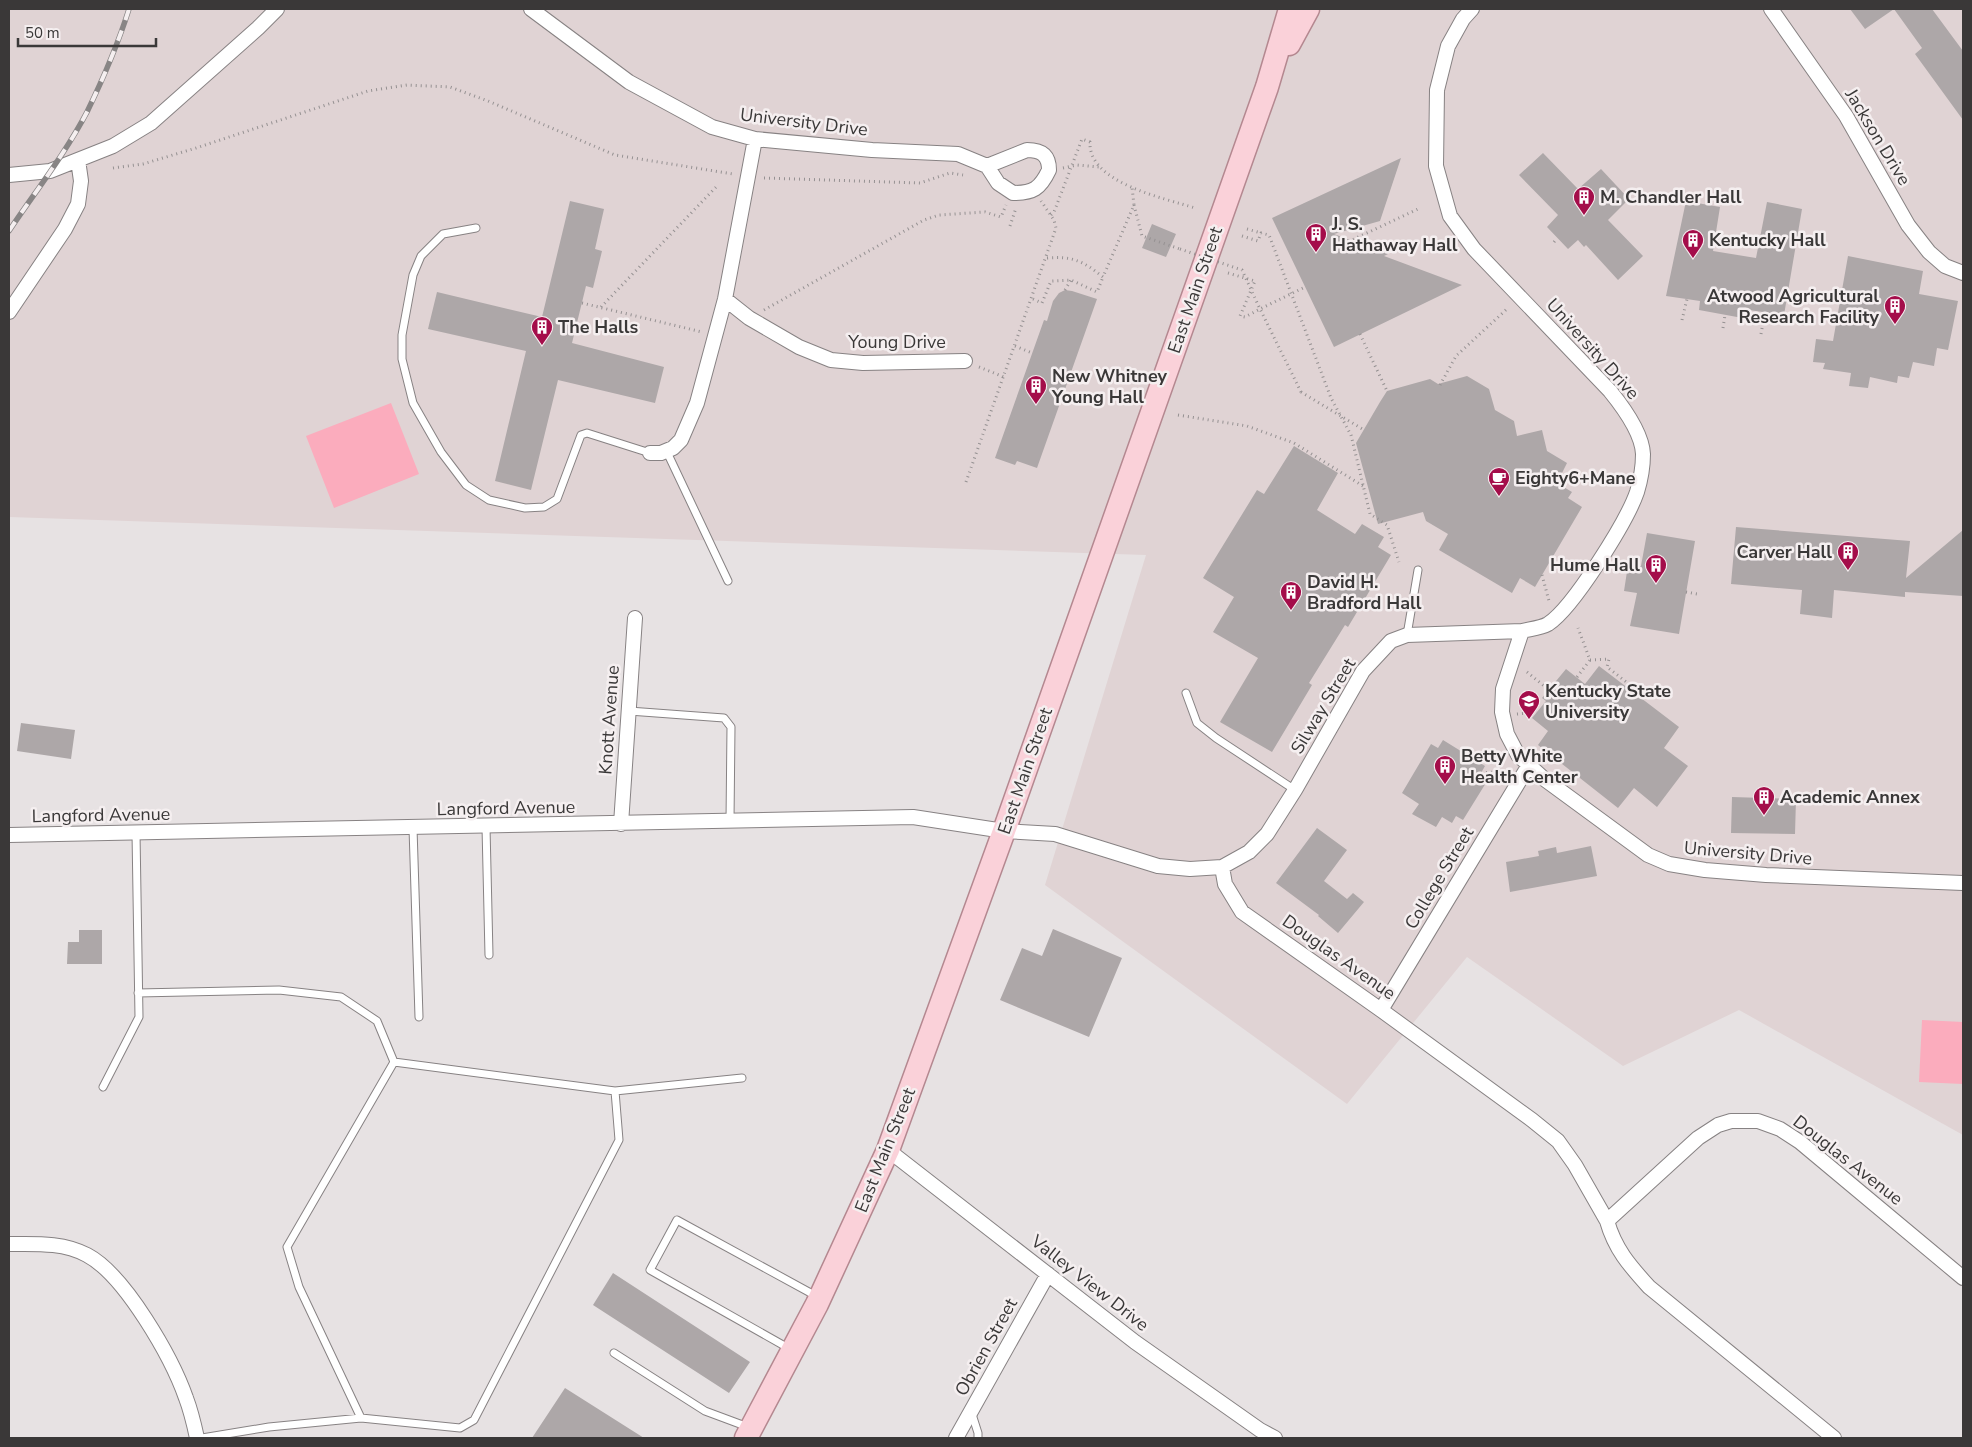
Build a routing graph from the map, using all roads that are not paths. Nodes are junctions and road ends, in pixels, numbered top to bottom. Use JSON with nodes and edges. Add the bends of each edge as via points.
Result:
{"nodes":[{"id":1,"x":277,"y":9,"type":"edge"},
{"id":2,"x":531,"y":9,"type":"edge"},
{"id":3,"x":1290,"y":9,"type":"edge"},
{"id":4,"x":1308,"y":9,"type":"edge"},
{"id":5,"x":1472,"y":9,"type":"edge"},
{"id":6,"x":1771,"y":9,"type":"edge"},
{"id":7,"x":1267,"y":87,"type":"junction"},
{"id":8,"x":754,"y":139,"type":"junction"},
{"id":9,"x":78,"y":160,"type":"junction"},
{"id":10,"x":987,"y":166,"type":"junction"},
{"id":11,"x":9,"y":175,"type":"edge"},
{"id":12,"x":476,"y":228,"type":"dead end"},
{"id":13,"x":1963,"y":273,"type":"edge"},
{"id":14,"x":725,"y":299,"type":"junction"},
{"id":15,"x":9,"y":312,"type":"edge"},
{"id":16,"x":966,"y":361,"type":"road end"},
{"id":17,"x":666,"y":450,"type":"junction"},
{"id":18,"x":650,"y":453,"type":"joint"},
{"id":19,"x":1418,"y":570,"type":"dead end"},
{"id":20,"x":728,"y":581,"type":"dead end"},
{"id":21,"x":635,"y":618,"type":"dead end"},
{"id":22,"x":1522,"y":631,"type":"junction"},
{"id":23,"x":1407,"y":635,"type":"junction"},
{"id":24,"x":1186,"y":693,"type":"dead end"},
{"id":25,"x":629,"y":711,"type":"junction"},
{"id":26,"x":1529,"y":765,"type":"junction"},
{"id":27,"x":1295,"y":790,"type":"junction"},
{"id":28,"x":730,"y":822,"type":"junction"},
{"id":29,"x":621,"y":824,"type":"junction"},
{"id":30,"x":486,"y":827,"type":"junction"},
{"id":31,"x":413,"y":828,"type":"junction"},
{"id":32,"x":1004,"y":831,"type":"junction"},
{"id":33,"x":136,"y":833,"type":"junction"},
{"id":34,"x":9,"y":835,"type":"edge"},
{"id":35,"x":1222,"y":867,"type":"junction"},
{"id":36,"x":1963,"y":883,"type":"edge"},
{"id":37,"x":489,"y":955,"type":"dead end"},
{"id":38,"x":138,"y":993,"type":"junction"},
{"id":39,"x":1381,"y":1010,"type":"junction"},
{"id":40,"x":419,"y":1017,"type":"dead end"},
{"id":41,"x":394,"y":1062,"type":"junction"},
{"id":42,"x":742,"y":1078,"type":"dead end"},
{"id":43,"x":104,"y":1087,"type":"dead end"},
{"id":44,"x":616,"y":1091,"type":"junction"},
{"id":45,"x":888,"y":1150,"type":"junction"},
{"id":46,"x":1607,"y":1221,"type":"junction"},
{"id":47,"x":9,"y":1244,"type":"edge"},
{"id":48,"x":1048,"y":1274,"type":"junction"},
{"id":49,"x":1963,"y":1278,"type":"edge"},
{"id":50,"x":820,"y":1298,"type":"junction"},
{"id":51,"x":793,"y":1350,"type":"junction"},
{"id":52,"x":614,"y":1353,"type":"dead end"},
{"id":53,"x":971,"y":1411,"type":"junction"},
{"id":54,"x":361,"y":1418,"type":"junction"},
{"id":55,"x":748,"y":1433,"type":"edge"},
{"id":56,"x":978,"y":1436,"type":"edge"},
{"id":57,"x":197,"y":1438,"type":"edge"},
{"id":58,"x":202,"y":1438,"type":"edge"},
{"id":59,"x":956,"y":1438,"type":"edge"},
{"id":60,"x":985,"y":1438,"type":"edge"},
{"id":61,"x":1274,"y":1438,"type":"edge"},
{"id":62,"x":1834,"y":1438,"type":"edge"}],
"edges":[{"from":1,"to":9,"type":"street","via":[[151,123],[113,146]]},
{"from":2,"to":8,"type":"street","name":"University Drive","via":[[629,82],[712,127]]},
{"from":3,"to":7,"type":"main road","name":"East Main Street"},
{"from":4,"to":7,"type":"main road","name":"East Main Street"},
{"from":5,"to":22,"type":"street","name":"University Drive","via":[[1448,46],[1437,90],[1436,166],[1450,216],[1474,249],[1610,391],[1627,413],[1643,454],[1633,500],[1621,526],[1584,582],[1566,608],[1547,624]]},
{"from":6,"to":13,"type":"street","name":"Jackson Drive","via":[[1846,116],[1908,225],[1934,257],[1945,266]]},
{"from":7,"to":32,"type":"main road","name":"East Main Street"},
{"from":8,"to":10,"type":"street","name":"University Drive","via":[[958,154]]},
{"from":8,"to":14,"type":"street"},
{"from":9,"to":11,"type":"street","via":[[50,171]]},
{"from":9,"to":15,"type":"street","via":[[81,181],[78,204]]},
{"from":10,"to":10,"type":"street","via":[[1034,150],[1046,157],[1049,170],[1034,191],[1015,199],[998,183]]},
{"from":12,"to":18,"type":"lane","via":[[443,234],[420,256],[412,275],[402,335],[402,359],[413,403],[441,452],[466,485],[489,500],[525,508],[544,507],[557,499],[581,435]]},
{"from":14,"to":16,"type":"street","name":"Young Drive","via":[[749,318],[799,347],[831,360],[863,363]]},
{"from":14,"to":17,"type":"street","via":[[697,403],[681,440]]},
{"from":17,"to":18,"type":"street"},
{"from":17,"to":20,"type":"lane"},
{"from":19,"to":23,"type":"lane"},
{"from":21,"to":25,"type":"street","name":"Knott Avenue"},
{"from":22,"to":23,"type":"street","name":"Silway Street"},
{"from":22,"to":26,"type":"street","name":"University Drive","via":[[1503,689],[1502,712],[1507,734],[1518,755]]},
{"from":23,"to":27,"type":"street","name":"Silway Street","via":[[1391,641],[1363,671]]},
{"from":24,"to":27,"type":"lane","via":[[1196,723]]},
{"from":25,"to":28,"type":"lane","via":[[724,718],[731,727]]},
{"from":25,"to":29,"type":"street","name":"Knott Avenue"},
{"from":26,"to":36,"type":"street","name":"University Drive","via":[[1648,855],[1669,864],[1766,875]]},
{"from":26,"to":39,"type":"street","name":"College Street"},
{"from":27,"to":35,"type":"street","name":"Silway Street","via":[[1267,834],[1249,852]]},
{"from":28,"to":29,"type":"street","name":"Langford Avenue"},
{"from":28,"to":32,"type":"street","name":"Langford Avenue","via":[[913,817]]},
{"from":29,"to":30,"type":"street","name":"Langford Avenue"},
{"from":30,"to":31,"type":"street","name":"Langford Avenue"},
{"from":30,"to":37,"type":"lane"},
{"from":31,"to":33,"type":"street","name":"Langford Avenue"},
{"from":31,"to":40,"type":"lane"},
{"from":32,"to":35,"type":"street","via":[[1056,834],[1158,866]]},
{"from":32,"to":45,"type":"main road","name":"East Main Street"},
{"from":33,"to":34,"type":"street","name":"Langford Avenue"},
{"from":33,"to":38,"type":"lane"},
{"from":35,"to":39,"type":"street","name":"Douglas Avenue","via":[[1225,884],[1242,912]]},
{"from":38,"to":41,"type":"lane","via":[[279,990],[341,997],[377,1021]]},
{"from":38,"to":43,"type":"lane","via":[[139,1017]]},
{"from":39,"to":46,"type":"street","name":"Douglas Avenue","via":[[1558,1141]]},
{"from":41,"to":44,"type":"lane"},
{"from":41,"to":54,"type":"lane","via":[[287,1247],[299,1287]]},
{"from":42,"to":44,"type":"lane"},
{"from":44,"to":54,"type":"lane","via":[[619,1140],[474,1420],[460,1428]]},
{"from":45,"to":48,"type":"street","name":"Valley View Drive"},
{"from":45,"to":50,"type":"main road","name":"East Main Street"},
{"from":46,"to":49,"type":"street","name":"Douglas Avenue","via":[[1698,1138],[1731,1121],[1758,1121],[1780,1129],[1800,1142]]},
{"from":46,"to":62,"type":"street","name":"Douglas Avenue","via":[[1612,1239],[1628,1264],[1649,1287]]},
{"from":47,"to":57,"type":"street","via":[[70,1248],[88,1256],[111,1275],[133,1301],[171,1365],[188,1403]]},
{"from":48,"to":53,"type":"street","name":"Obrien Street"},
{"from":48,"to":61,"type":"street","name":"Valley View Drive","via":[[1135,1342]]},
{"from":50,"to":51,"type":"main road","name":"East Main Street"},
{"from":50,"to":51,"type":"lane","via":[[677,1220],[650,1270]]},
{"from":51,"to":55,"type":"main road","name":"East Main Street"},
{"from":52,"to":55,"type":"lane","via":[[705,1411]]},
{"from":53,"to":56,"type":"lane"},
{"from":53,"to":59,"type":"street","name":"Obrien Street"},
{"from":54,"to":58,"type":"lane","via":[[269,1427]]},
{"from":56,"to":60,"type":"lane"}]}
